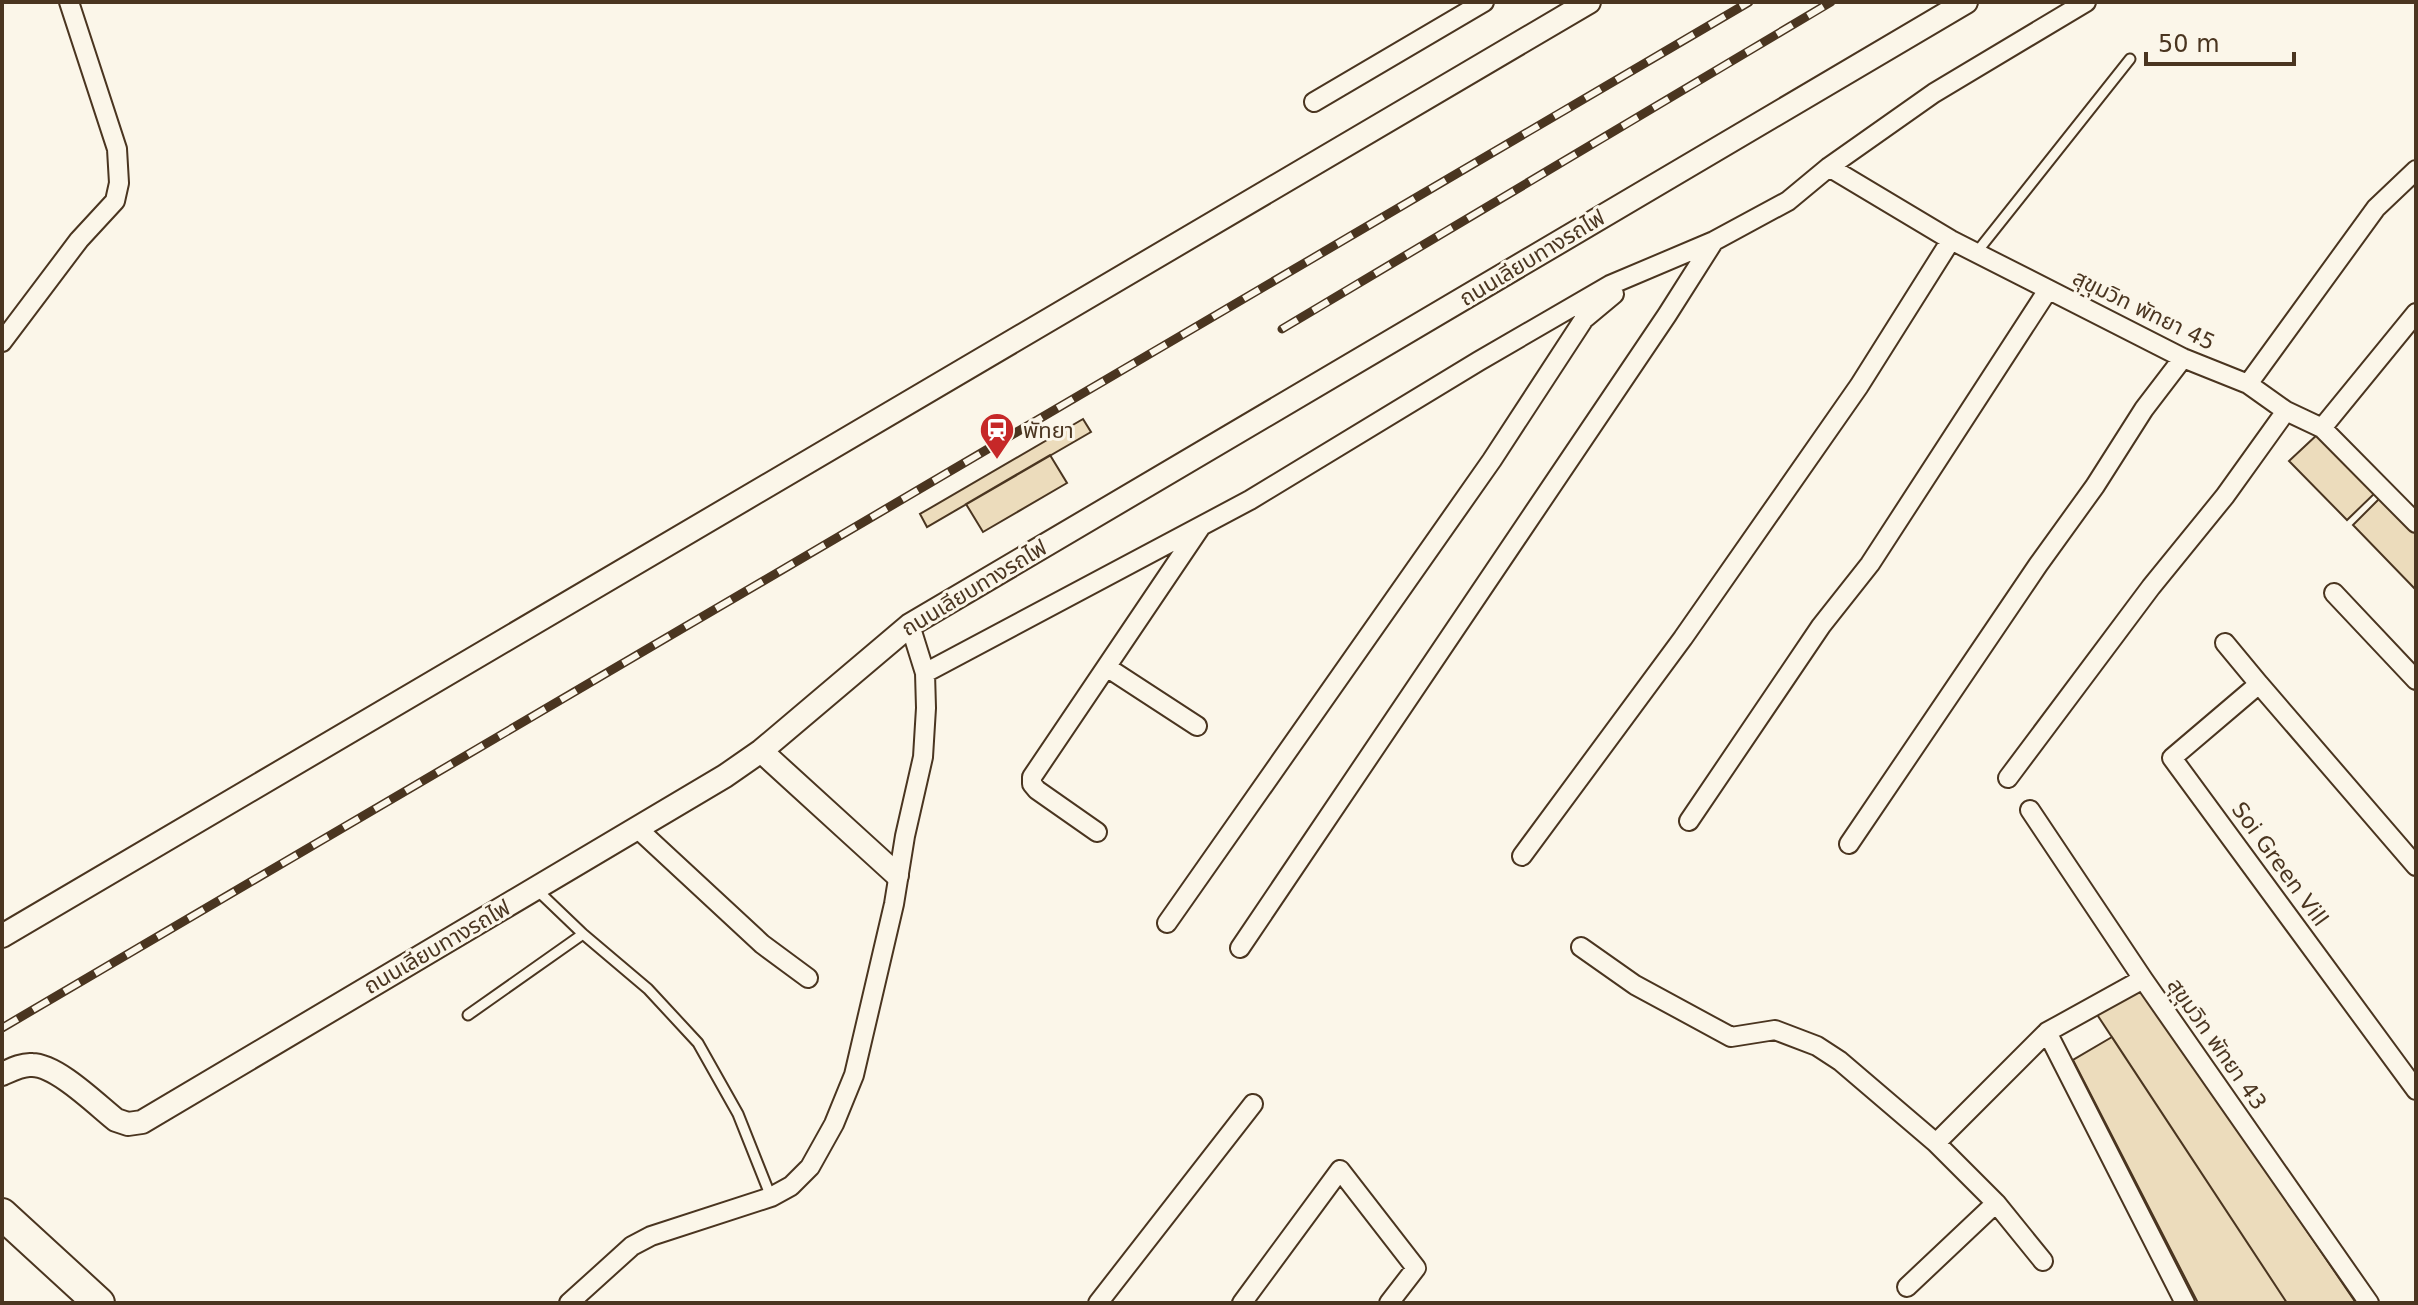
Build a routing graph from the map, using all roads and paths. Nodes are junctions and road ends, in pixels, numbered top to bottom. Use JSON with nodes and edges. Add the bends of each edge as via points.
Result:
{"nodes":[{"id":1,"x":69,"y":2,"type":"edge"},
{"id":2,"x":1484,"y":2,"type":"edge"},
{"id":3,"x":1589,"y":2,"type":"edge"},
{"id":4,"x":1966,"y":2,"type":"edge"},
{"id":5,"x":2086,"y":2,"type":"edge"},
{"id":6,"x":2130,"y":59,"type":"dead end"},
{"id":7,"x":1314,"y":102,"type":"dead end"},
{"id":8,"x":1829,"y":167,"type":"junction"},
{"id":9,"x":2416,"y":170,"type":"edge"},
{"id":10,"x":1951,"y":240,"type":"junction"},
{"id":11,"x":1714,"y":241,"type":"junction"},
{"id":12,"x":1693,"y":250,"type":"junction"},
{"id":13,"x":1976,"y":253,"type":"junction"},
{"id":14,"x":2048,"y":290,"type":"junction"},
{"id":15,"x":2416,"y":313,"type":"edge"},
{"id":16,"x":2,"y":342,"type":"edge"},
{"id":17,"x":2183,"y":358,"type":"junction"},
{"id":18,"x":2248,"y":384,"type":"junction"},
{"id":19,"x":2286,"y":411,"type":"junction"},
{"id":20,"x":2322,"y":428,"type":"junction"},
{"id":21,"x":2416,"y":523,"type":"edge"},
{"id":22,"x":1202,"y":525,"type":"junction"},
{"id":23,"x":2334,"y":593,"type":"dead end"},
{"id":24,"x":910,"y":625,"type":"junction"},
{"id":25,"x":2225,"y":643,"type":"dead end"},
{"id":26,"x":1108,"y":668,"type":"junction"},
{"id":27,"x":925,"y":673,"type":"junction"},
{"id":28,"x":2416,"y":680,"type":"edge"},
{"id":29,"x":2259,"y":684,"type":"junction"},
{"id":30,"x":1197,"y":726,"type":"dead end"},
{"id":31,"x":761,"y":751,"type":"junction"},
{"id":32,"x":2008,"y":778,"type":"dead end"},
{"id":33,"x":2030,"y":810,"type":"dead end"},
{"id":34,"x":1689,"y":821,"type":"dead end"},
{"id":35,"x":638,"y":829,"type":"junction"},
{"id":36,"x":1097,"y":832,"type":"dead end"},
{"id":37,"x":1849,"y":844,"type":"dead end"},
{"id":38,"x":1522,"y":856,"type":"dead end"},
{"id":39,"x":2416,"y":866,"type":"edge"},
{"id":40,"x":897,"y":875,"type":"junction"},
{"id":41,"x":536,"y":889,"type":"junction"},
{"id":42,"x":1167,"y":923,"type":"dead end"},
{"id":43,"x":583,"y":934,"type":"junction"},
{"id":44,"x":2,"y":936,"type":"edge"},
{"id":45,"x":1581,"y":947,"type":"dead end"},
{"id":46,"x":1240,"y":948,"type":"dead end"},
{"id":47,"x":808,"y":978,"type":"dead end"},
{"id":48,"x":2143,"y":979,"type":"junction"},
{"id":49,"x":468,"y":1015,"type":"dead end"},
{"id":50,"x":2047,"y":1032,"type":"junction"},
{"id":51,"x":2,"y":1074,"type":"edge"},
{"id":52,"x":2416,"y":1090,"type":"edge"},
{"id":53,"x":1253,"y":1104,"type":"dead end"},
{"id":54,"x":1936,"y":1143,"type":"junction"},
{"id":55,"x":771,"y":1197,"type":"junction"},
{"id":56,"x":1996,"y":1203,"type":"junction"},
{"id":57,"x":2,"y":1214,"type":"edge"},
{"id":58,"x":2,"y":1226,"type":"edge"},
{"id":59,"x":2043,"y":1261,"type":"dead end"},
{"id":60,"x":1907,"y":1287,"type":"dead end"},
{"id":61,"x":97,"y":1303,"type":"edge"},
{"id":62,"x":569,"y":1303,"type":"edge"},
{"id":63,"x":1098,"y":1303,"type":"edge"},
{"id":64,"x":1242,"y":1303,"type":"edge"},
{"id":65,"x":1389,"y":1303,"type":"edge"},
{"id":66,"x":2185,"y":1303,"type":"edge"},
{"id":67,"x":2369,"y":1303,"type":"edge"}],
"edges":[{"from":1,"to":16,"type":"street","via":[[117,149],[119,183],[115,201]]},
{"from":2,"to":7,"type":"street"},
{"from":3,"to":44,"type":"street"},
{"from":4,"to":24,"type":"street","name":"ถนนเลียบทางรถไฟ"},
{"from":5,"to":8,"type":"street","via":[[1934,93]]},
{"from":6,"to":13,"type":"lane"},
{"from":8,"to":10,"type":"street","name":"สุขุมวิท พัทยา 45"},
{"from":8,"to":11,"type":"street","via":[[1788,201]]},
{"from":9,"to":18,"type":"street","via":[[2376,208]]},
{"from":10,"to":13,"type":"street","name":"สุขุมวิท พัทยา 45"},
{"from":10,"to":38,"type":"street","via":[[1859,386]]},
{"from":11,"to":12,"type":"street"},
{"from":11,"to":46,"type":"street"},
{"from":12,"to":22,"type":"street","via":[[1597,293]]},
{"from":12,"to":42,"type":"street","via":[[1605,299],[1584,319],[1492,460]]},
{"from":13,"to":14,"type":"street","name":"สุขุมวิท พัทยา 45"},
{"from":14,"to":17,"type":"street","name":"สุขุมวิท พัทยา 45"},
{"from":14,"to":34,"type":"street","via":[[1870,564],[1821,626]]},
{"from":15,"to":20,"type":"street"},
{"from":17,"to":18,"type":"street","name":"สุขุมวิท พัทยา 45"},
{"from":17,"to":37,"type":"street"},
{"from":18,"to":19,"type":"street","name":"สุขุมวิท พัทยา 45"},
{"from":19,"to":20,"type":"street","name":"สุขุมวิท พัทยา 45"},
{"from":19,"to":32,"type":"street"},
{"from":20,"to":21,"type":"street","name":"สุขุมวิท พัทยา 45"},
{"from":22,"to":26,"type":"street"},
{"from":22,"to":27,"type":"street"},
{"from":23,"to":28,"type":"street"},
{"from":24,"to":27,"type":"street"},
{"from":24,"to":31,"type":"street","name":"ถนนเลียบทางรถไฟ"},
{"from":25,"to":29,"type":"street"},
{"from":26,"to":30,"type":"street"},
{"from":26,"to":36,"type":"street","via":[[1032,777],[1037,790]]},
{"from":27,"to":40,"type":"street","via":[[923,757]]},
{"from":29,"to":39,"type":"street"},
{"from":29,"to":52,"type":"street","name":"Soi Green Vill","via":[[2172,758]]},
{"from":31,"to":35,"type":"street","name":"ถนนเลียบทางรถไฟ"},
{"from":31,"to":40,"type":"street"},
{"from":33,"to":48,"type":"street","name":"สุขุมวิท พัทยา 43"},
{"from":35,"to":41,"type":"street","name":"ถนนเลียบทางรถไฟ"},
{"from":35,"to":47,"type":"street","via":[[752,936]]},
{"from":40,"to":55,"type":"street","via":[[854,1075],[810,1167]]},
{"from":41,"to":43,"type":"lane"},
{"from":41,"to":51,"type":"street","name":"ถนนเลียบทางรถไฟ","via":[[142,1122],[116,1120],[51,1070],[34,1064]]},
{"from":43,"to":49,"type":"lane"},
{"from":43,"to":55,"type":"lane","via":[[648,989],[698,1043],[738,1114]]},
{"from":45,"to":54,"type":"street","via":[[1635,985],[1731,1037],[1775,1030],[1817,1046]]},
{"from":48,"to":50,"type":"street"},
{"from":48,"to":67,"type":"street","name":"สุขุมวิท พัทยา 43"},
{"from":50,"to":54,"type":"street"},
{"from":50,"to":66,"type":"street"},
{"from":53,"to":63,"type":"street"},
{"from":54,"to":56,"type":"street"},
{"from":55,"to":62,"type":"street","via":[[651,1236],[632,1246]]},
{"from":56,"to":59,"type":"street"},
{"from":56,"to":60,"type":"street"},
{"from":57,"to":61,"type":"highway"},
{"from":58,"to":61,"type":"highway"},
{"from":64,"to":65,"type":"street","via":[[1340,1170],[1416,1268]]}]}
